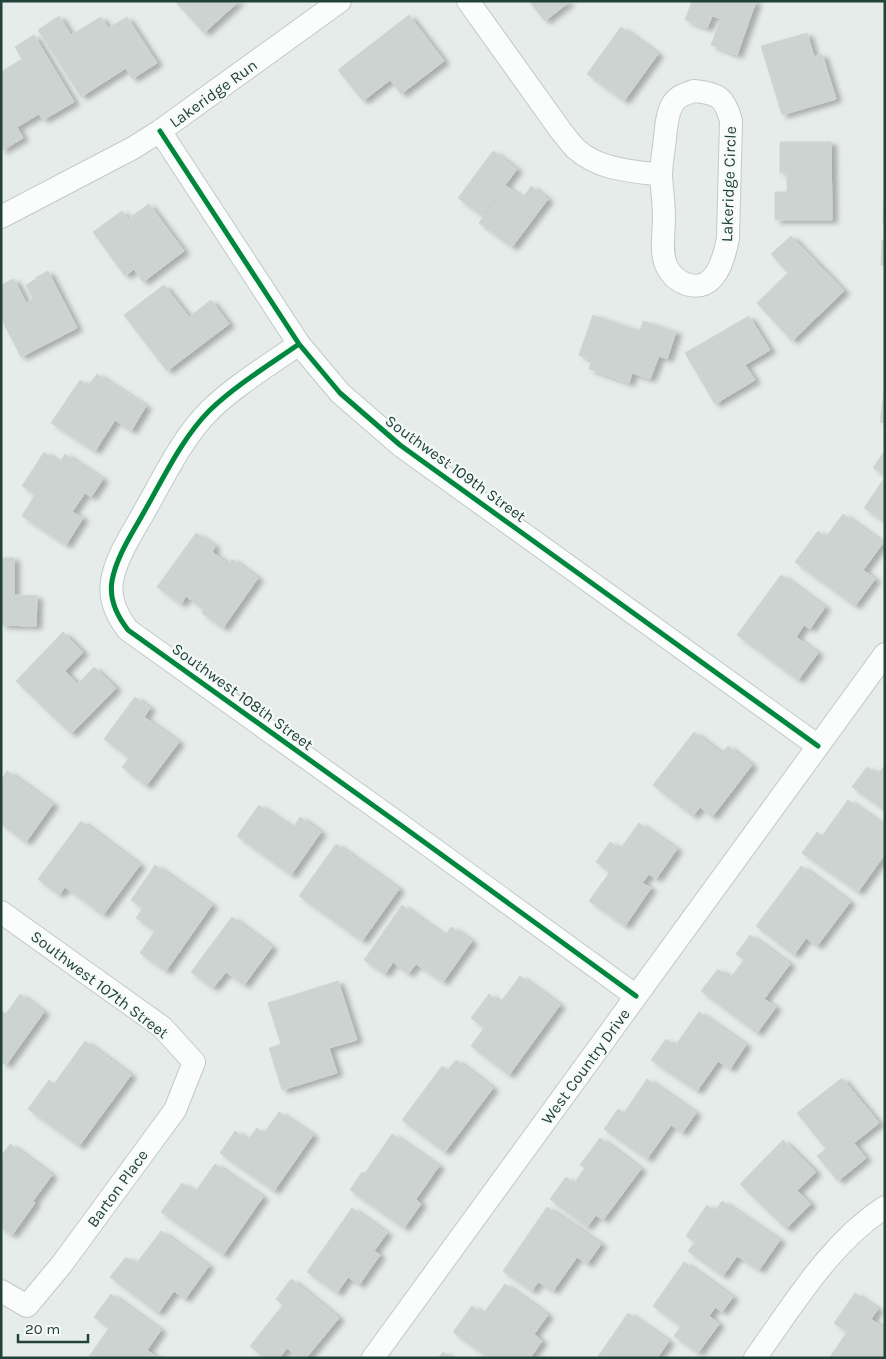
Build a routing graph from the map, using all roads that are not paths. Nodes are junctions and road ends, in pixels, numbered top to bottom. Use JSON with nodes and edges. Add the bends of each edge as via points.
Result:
{"nodes":[{"id":1,"x":340,"y":1,"type":"edge"},
{"id":2,"x":468,"y":1,"type":"edge"},
{"id":3,"x":160,"y":131,"type":"junction"},
{"id":4,"x":661,"y":175,"type":"junction"},
{"id":5,"x":1,"y":217,"type":"edge"},
{"id":6,"x":299,"y":344,"type":"junction"},
{"id":7,"x":885,"y":654,"type":"edge"},
{"id":8,"x":818,"y":746,"type":"junction"},
{"id":9,"x":1,"y":912,"type":"edge"},
{"id":10,"x":636,"y":996,"type":"junction"},
{"id":11,"x":194,"y":1062,"type":"joint"},
{"id":12,"x":885,"y":1207,"type":"edge"},
{"id":13,"x":1,"y":1291,"type":"edge"},
{"id":14,"x":373,"y":1358,"type":"edge"},
{"id":15,"x":755,"y":1358,"type":"edge"}],
"edges":[{"from":1,"to":3,"type":"street","name":"Lakeridge Run"},
{"from":2,"to":4,"type":"street","via":[[576,149],[614,169]]},
{"from":3,"to":5,"type":"street","name":"Lakeridge Run"},
{"from":3,"to":6,"type":"street","name":"Southwest 109th Street"},
{"from":4,"to":4,"type":"street","name":"Lakeridge Circle","via":[[667,268],[681,282],[701,285],[712,279],[720,268],[728,238],[731,121],[728,108],[716,94],[694,91],[680,96],[673,103]]},
{"from":6,"to":8,"type":"street","name":"Southwest 109th Street","via":[[340,393],[400,445]]},
{"from":6,"to":10,"type":"street","name":"Southwest 108th Street","via":[[226,396],[192,431],[124,549],[112,580],[115,610],[120,620],[128,630]]},
{"from":7,"to":8,"type":"street","name":"West Country Drive"},
{"from":8,"to":10,"type":"street","name":"West Country Drive"},
{"from":9,"to":11,"type":"street","name":"Southwest 107th Street","via":[[162,1027]]},
{"from":10,"to":14,"type":"street","name":"West Country Drive"},
{"from":11,"to":13,"type":"street","name":"Barton Place","via":[[175,1110],[62,1264],[27,1306]]},
{"from":12,"to":15,"type":"street","via":[[868,1218],[829,1256]]}]}
